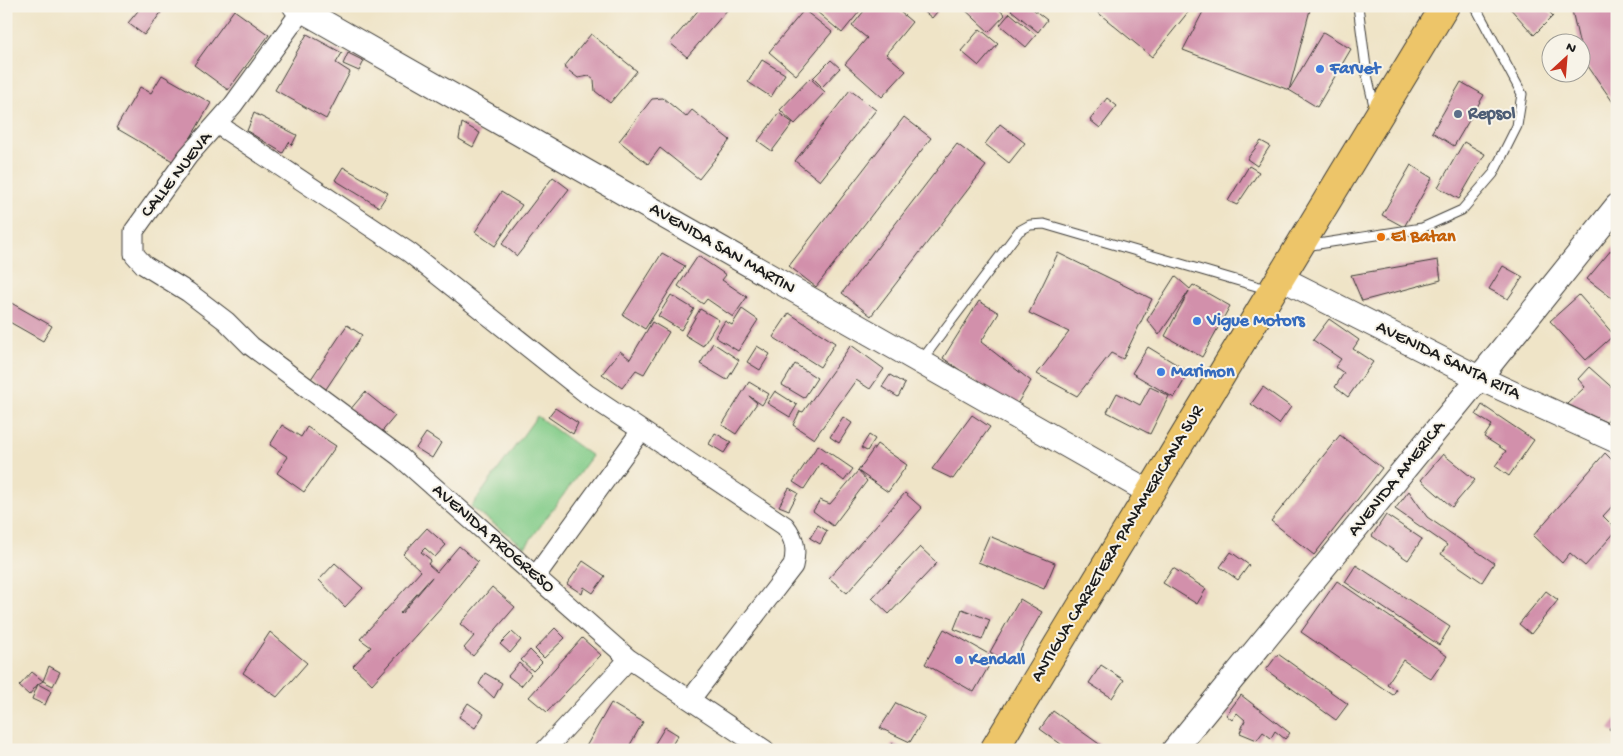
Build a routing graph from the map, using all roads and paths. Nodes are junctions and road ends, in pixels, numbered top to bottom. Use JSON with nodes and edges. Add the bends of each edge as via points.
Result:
{"nodes":[{"id":1,"x":1358,"y":6,"type":"edge"},
{"id":2,"x":1445,"y":6,"type":"edge"},
{"id":3,"x":1475,"y":6,"type":"edge"},
{"id":4,"x":299,"y":8,"type":"edge"},
{"id":5,"x":1377,"y":119,"type":"junction"},
{"id":6,"x":217,"y":124,"type":"junction"},
{"id":7,"x":1617,"y":206,"type":"edge"},
{"id":8,"x":1300,"y":246,"type":"junction"},
{"id":9,"x":1277,"y":284,"type":"junction"},
{"id":10,"x":226,"y":321,"type":"joint"},
{"id":11,"x":920,"y":361,"type":"junction"},
{"id":12,"x":1480,"y":378,"type":"junction"},
{"id":13,"x":641,"y":431,"type":"junction"},
{"id":14,"x":1617,"y":441,"type":"edge"},
{"id":15,"x":1149,"y":492,"type":"junction"},
{"id":16,"x":536,"y":577,"type":"junction"},
{"id":17,"x":629,"y":659,"type":"junction"},
{"id":18,"x":690,"y":700,"type":"junction"},
{"id":19,"x":545,"y":750,"type":"edge"},
{"id":20,"x":765,"y":750,"type":"edge"},
{"id":21,"x":994,"y":750,"type":"edge"},
{"id":22,"x":1174,"y":750,"type":"edge"}],
"edges":[{"from":1,"to":5,"type":"lane","via":[[1367,75]]},
{"from":2,"to":5,"type":"highway","name":"ANTIGUA CARRETERA PANAMERICANA SUR"},
{"from":3,"to":8,"type":"lane","via":[[1522,94],[1517,126],[1493,174],[1462,210],[1422,228]]},
{"from":4,"to":6,"type":"street","name":"CALLE NUEVA"},
{"from":4,"to":11,"type":"street","name":"AVENIDA SAN MARTIN"},
{"from":5,"to":8,"type":"highway","name":"ANTIGUA CARRETERA PANAMERICANA SUR"},
{"from":6,"to":10,"type":"street","name":"CALLE NUEVA","via":[[188,156],[134,231],[134,254],[144,265],[188,292]]},
{"from":6,"to":13,"type":"street","via":[[410,253],[587,394]]},
{"from":7,"to":12,"type":"street","name":"AVENIDA AMERICA"},
{"from":8,"to":9,"type":"highway","name":"ANTIGUA CARRETERA PANAMERICANA SUR"},
{"from":9,"to":11,"type":"lane","via":[[1044,224],[1030,225],[1019,231]]},
{"from":9,"to":12,"type":"street","name":"AVENIDA SANTA RITA"},
{"from":9,"to":15,"type":"highway","name":"ANTIGUA CARRETERA PANAMERICANA SUR"},
{"from":10,"to":16,"type":"street","name":"AVENIDA PROGRESO","via":[[251,346],[399,456]]},
{"from":11,"to":15,"type":"street","name":"AVENIDA SAN MARTIN"},
{"from":12,"to":14,"type":"street","name":"AVENIDA SANTA RITA"},
{"from":12,"to":22,"type":"street","name":"AVENIDA AMERICA"},
{"from":13,"to":16,"type":"street"},
{"from":13,"to":18,"type":"street","via":[[785,526],[795,544],[793,566]]},
{"from":15,"to":21,"type":"highway","name":"ANTIGUA CARRETERA PANAMERICANA SUR"},
{"from":16,"to":17,"type":"street","name":"AVENIDA PROGRESO"},
{"from":17,"to":18,"type":"street","name":"AVENIDA PROGRESO"},
{"from":17,"to":19,"type":"street"},
{"from":18,"to":20,"type":"street","name":"AVENIDA PROGRESO"}]}
